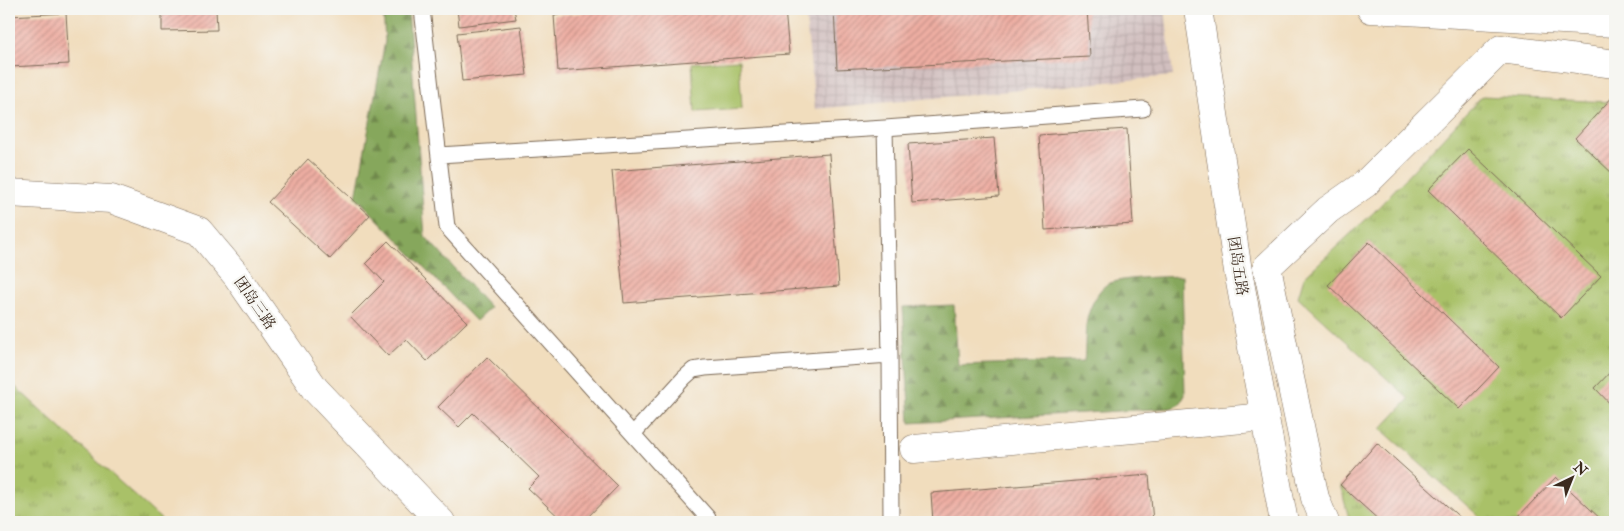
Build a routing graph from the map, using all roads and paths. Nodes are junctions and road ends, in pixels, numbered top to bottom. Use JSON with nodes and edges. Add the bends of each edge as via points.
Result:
{"nodes":[{"id":1,"x":422,"y":9,"type":"edge"},
{"id":2,"x":1198,"y":9,"type":"edge"},
{"id":3,"x":1371,"y":9,"type":"edge"},
{"id":4,"x":1615,"y":23,"type":"edge"},
{"id":5,"x":1615,"y":64,"type":"edge"},
{"id":6,"x":1143,"y":109,"type":"dead end"},
{"id":7,"x":885,"y":128,"type":"junction"},
{"id":8,"x":439,"y":155,"type":"junction"},
{"id":9,"x":9,"y":193,"type":"edge"},
{"id":10,"x":1267,"y":267,"type":"junction"},
{"id":11,"x":1238,"y":271,"type":"junction"},
{"id":12,"x":890,"y":355,"type":"junction"},
{"id":13,"x":1265,"y":417,"type":"junction"},
{"id":14,"x":633,"y":434,"type":"junction"},
{"id":15,"x":914,"y":449,"type":"dead end"},
{"id":16,"x":708,"y":521,"type":"edge"},
{"id":17,"x":441,"y":522,"type":"edge"},
{"id":18,"x":891,"y":522,"type":"edge"},
{"id":19,"x":1284,"y":522,"type":"edge"},
{"id":20,"x":1325,"y":522,"type":"edge"}],
"edges":[{"from":1,"to":8,"type":"lane"},
{"from":2,"to":11,"type":"street","name":"团岛五路"},
{"from":3,"to":4,"type":"street"},
{"from":5,"to":10,"type":"street","via":[[1501,49],[1365,184],[1328,210]]},
{"from":6,"to":7,"type":"lane"},
{"from":7,"to":8,"type":"lane"},
{"from":7,"to":12,"type":"lane"},
{"from":8,"to":14,"type":"lane","via":[[447,227]]},
{"from":9,"to":17,"type":"street","name":"团岛三路","via":[[111,199],[199,232],[237,276],[315,389]]},
{"from":10,"to":11,"type":"street"},
{"from":10,"to":20,"type":"street","via":[[1315,498]]},
{"from":11,"to":13,"type":"street","name":"团岛五路"},
{"from":12,"to":14,"type":"lane","via":[[694,370]]},
{"from":12,"to":18,"type":"lane"},
{"from":13,"to":15,"type":"street"},
{"from":13,"to":19,"type":"street","name":"团岛五路"},
{"from":14,"to":16,"type":"lane"}]}
